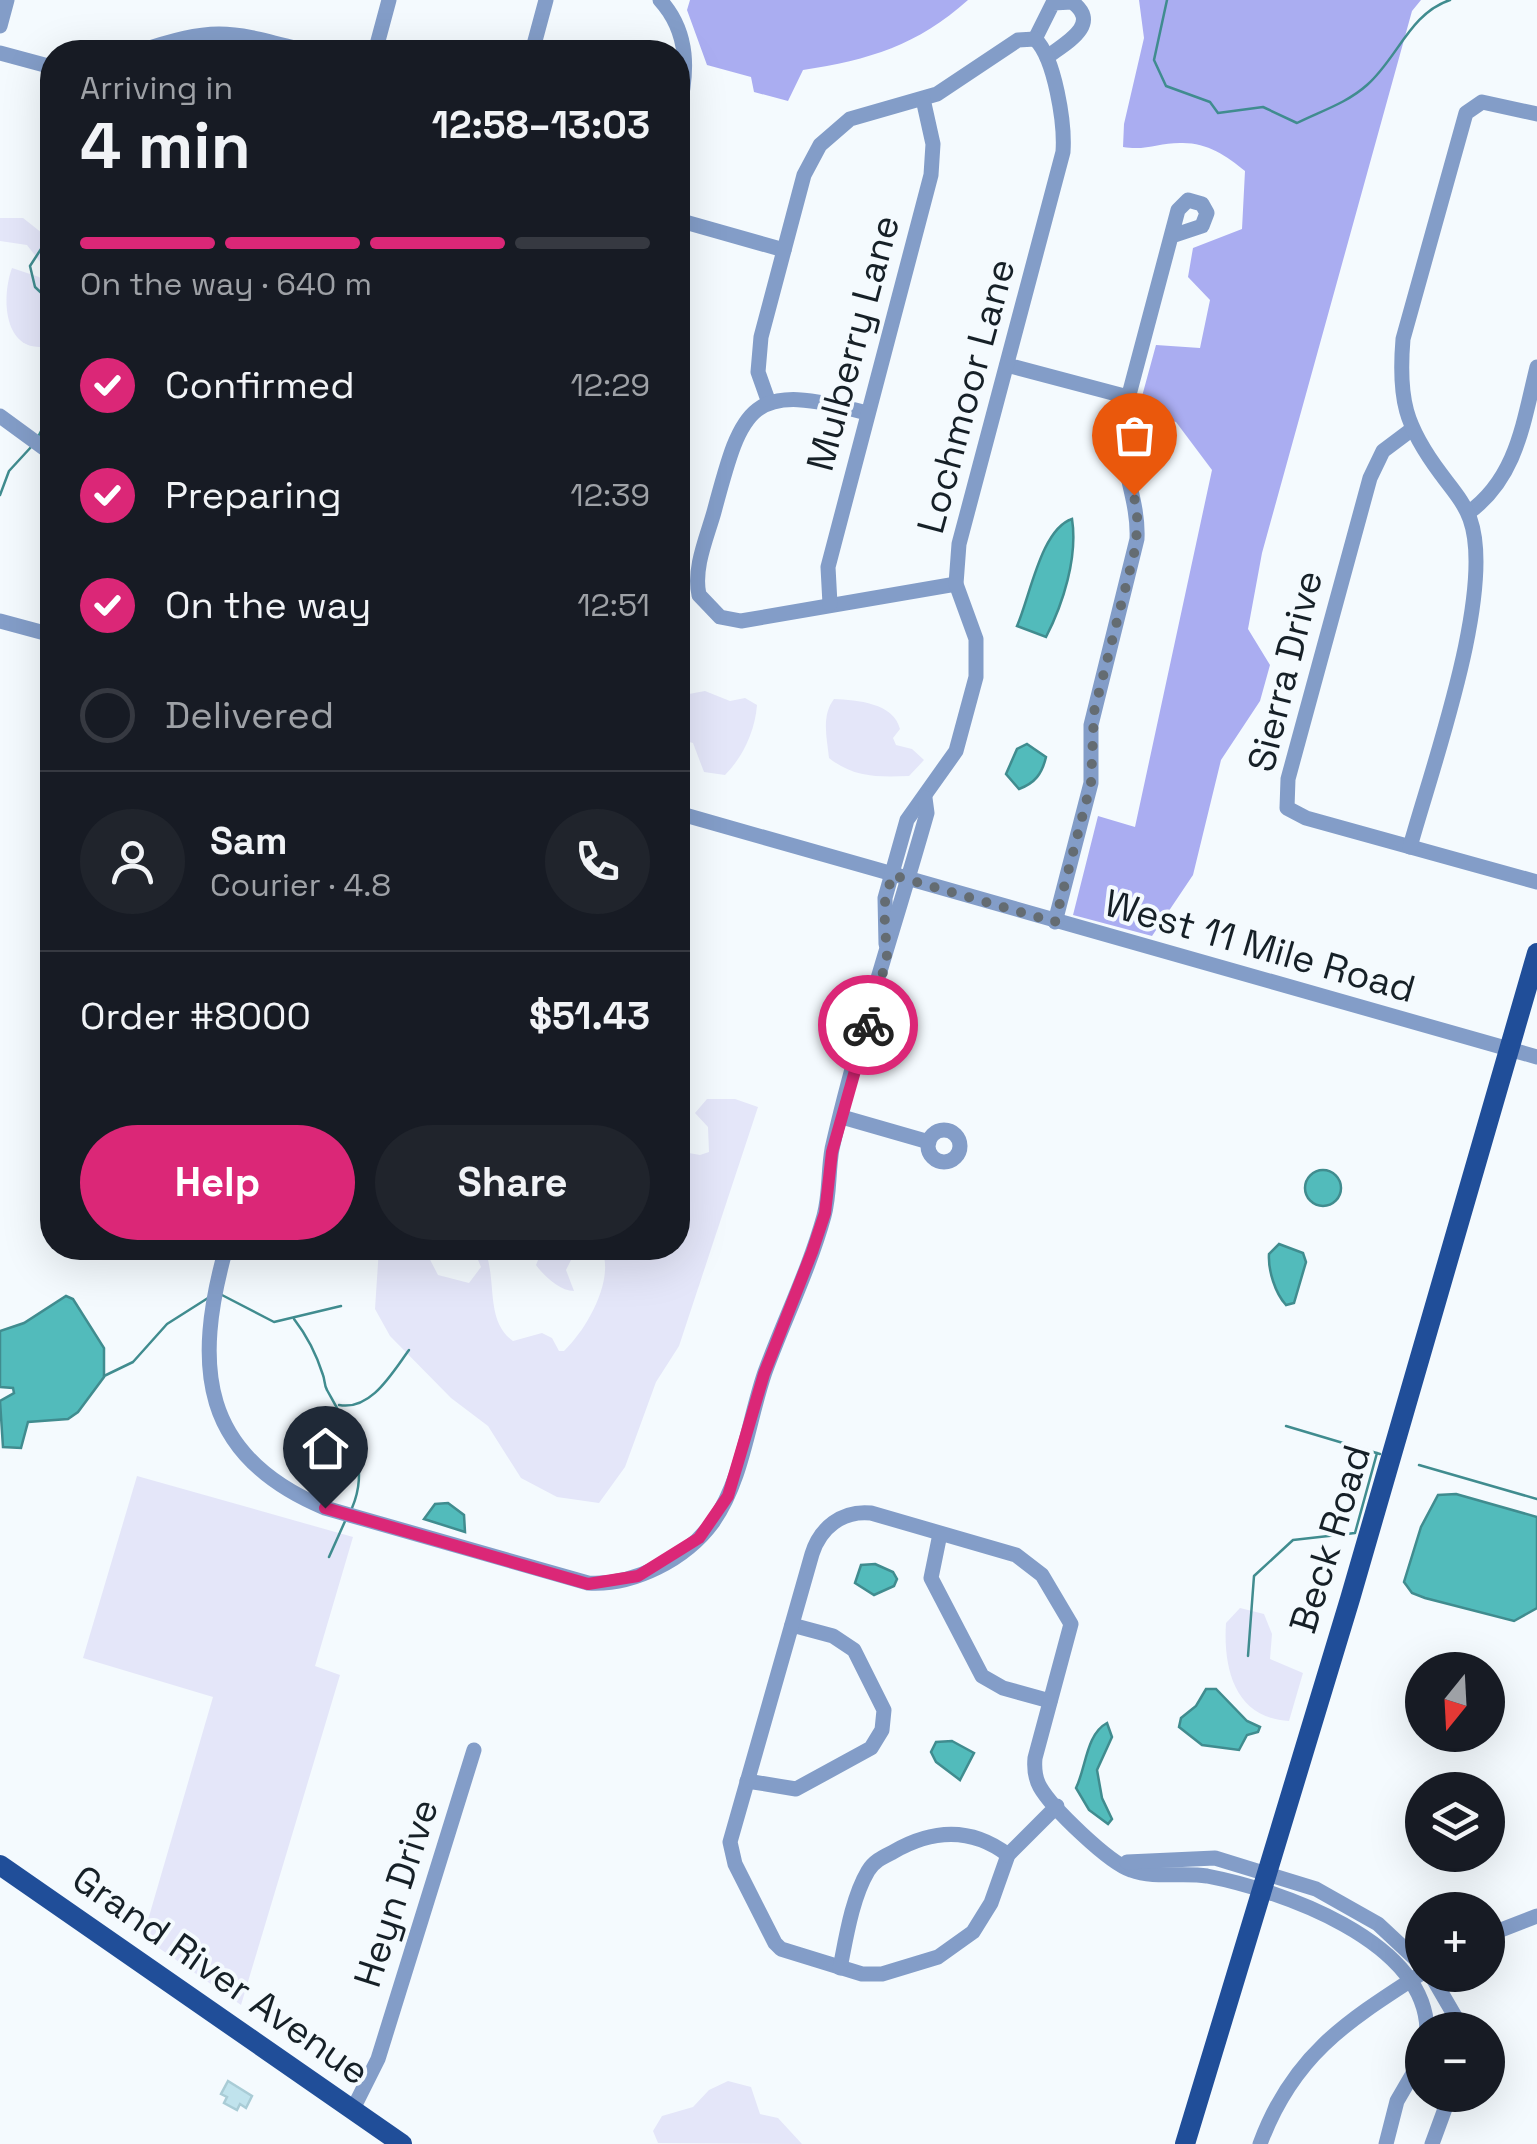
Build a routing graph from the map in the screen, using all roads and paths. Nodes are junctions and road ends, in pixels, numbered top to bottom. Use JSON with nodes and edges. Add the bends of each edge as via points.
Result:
{"nodes":[{"id":1,"x":7,"y":0,"type":"edge"},
{"id":2,"x":388,"y":0,"type":"edge"},
{"id":3,"x":546,"y":0,"type":"edge"},
{"id":4,"x":660,"y":0,"type":"edge"},
{"id":5,"x":0,"y":26,"type":"edge"},
{"id":6,"x":1034,"y":39,"type":"junction"},
{"id":7,"x":173,"y":40,"type":"edge"},
{"id":8,"x":257,"y":40,"type":"edge"},
{"id":9,"x":378,"y":40,"type":"edge"},
{"id":10,"x":535,"y":40,"type":"edge"},
{"id":11,"x":681,"y":40,"type":"edge"},
{"id":12,"x":0,"y":53,"type":"edge"},
{"id":13,"x":1048,"y":57,"type":"junction"},
{"id":14,"x":40,"y":64,"type":"edge"},
{"id":15,"x":923,"y":99,"type":"junction"},
{"id":16,"x":1537,"y":114,"type":"edge"},
{"id":17,"x":690,"y":223,"type":"edge"},
{"id":18,"x":1172,"y":236,"type":"dead end"},
{"id":19,"x":784,"y":250,"type":"junction"},
{"id":20,"x":1007,"y":365,"type":"junction"},
{"id":21,"x":1537,"y":367,"type":"edge"},
{"id":22,"x":1128,"y":397,"type":"junction"},
{"id":23,"x":769,"y":403,"type":"junction"},
{"id":24,"x":867,"y":412,"type":"junction"},
{"id":25,"x":0,"y":416,"type":"edge"},
{"id":26,"x":1411,"y":430,"type":"junction"},
{"id":27,"x":40,"y":445,"type":"edge"},
{"id":28,"x":1468,"y":513,"type":"junction"},
{"id":29,"x":956,"y":584,"type":"junction"},
{"id":30,"x":830,"y":604,"type":"junction"},
{"id":31,"x":0,"y":621,"type":"edge"},
{"id":32,"x":40,"y":633,"type":"edge"},
{"id":33,"x":926,"y":798,"type":"junction"},
{"id":34,"x":690,"y":816,"type":"edge"},
{"id":35,"x":1410,"y":848,"type":"junction"},
{"id":36,"x":892,"y":875,"type":"junction"},
{"id":37,"x":908,"y":880,"type":"junction"},
{"id":38,"x":1537,"y":882,"type":"edge"},
{"id":39,"x":1055,"y":922,"type":"junction"},
{"id":40,"x":1537,"y":953,"type":"edge"},
{"id":41,"x":887,"y":958,"type":"junction"},
{"id":42,"x":1511,"y":1050,"type":"junction"},
{"id":43,"x":1537,"y":1057,"type":"edge"},
{"id":44,"x":842,"y":1116,"type":"junction"},
{"id":45,"x":929,"y":1142,"type":"dead end"},
{"id":46,"x":224,"y":1260,"type":"edge"},
{"id":47,"x":940,"y":1534,"type":"junction"},
{"id":48,"x":792,"y":1625,"type":"junction"},
{"id":49,"x":1050,"y":1701,"type":"junction"},
{"id":50,"x":474,"y":1750,"type":"dead end"},
{"id":51,"x":747,"y":1781,"type":"junction"},
{"id":52,"x":1056,"y":1806,"type":"junction"},
{"id":53,"x":1008,"y":1855,"type":"junction"},
{"id":54,"x":1204,"y":1857,"type":"junction"},
{"id":55,"x":0,"y":1865,"type":"edge"},
{"id":56,"x":1169,"y":1866,"type":"junction"},
{"id":57,"x":1200,"y":1876,"type":"junction"},
{"id":58,"x":1262,"y":1883,"type":"junction"},
{"id":59,"x":1537,"y":1916,"type":"edge"},
{"id":60,"x":1505,"y":1928,"type":"edge"},
{"id":61,"x":1405,"y":1947,"type":"edge"},
{"id":62,"x":840,"y":1968,"type":"junction"},
{"id":63,"x":1405,"y":1969,"type":"edge"},
{"id":64,"x":1405,"y":1984,"type":"edge"},
{"id":65,"x":1405,"y":2087,"type":"edge"},
{"id":66,"x":353,"y":2109,"type":"junction"},
{"id":67,"x":1444,"y":2112,"type":"edge"},
{"id":68,"x":402,"y":2144,"type":"edge"},
{"id":69,"x":1185,"y":2144,"type":"edge"},
{"id":70,"x":1260,"y":2144,"type":"edge"},
{"id":71,"x":1386,"y":2144,"type":"edge"},
{"id":72,"x":1432,"y":2144,"type":"edge"}],
"edges":[{"from":1,"to":5,"type":"street"},
{"from":2,"to":9,"type":"street"},
{"from":3,"to":10,"type":"street"},
{"from":4,"to":11,"type":"street"},
{"from":6,"to":13,"type":"street","name":"Lochmoor Lane"},
{"from":6,"to":13,"type":"street","via":[[1053,3],[1072,2],[1082,10],[1079,34]]},
{"from":6,"to":15,"type":"street","via":[[1018,40]]},
{"from":7,"to":8,"type":"street","via":[[217,31]]},
{"from":12,"to":14,"type":"street"},
{"from":13,"to":20,"type":"street","name":"Lochmoor Lane","via":[[1062,152]]},
{"from":15,"to":19,"type":"street","via":[[864,112],[826,137],[804,175]]},
{"from":15,"to":24,"type":"street","name":"Mulberry Lane","via":[[934,160]]},
{"from":16,"to":26,"type":"street","via":[[1482,102],[1470,106],[1404,340],[1402,404]]},
{"from":17,"to":19,"type":"street"},
{"from":18,"to":22,"type":"street"},
{"from":19,"to":23,"type":"street","via":[[758,356]]},
{"from":20,"to":22,"type":"street"},
{"from":20,"to":29,"type":"street","name":"Lochmoor Lane","via":[[959,544]]},
{"from":21,"to":28,"type":"street","via":[[1510,466],[1487,500]]},
{"from":22,"to":39,"type":"street","via":[[1120,450],[1137,539],[1091,725],[1091,783]]},
{"from":23,"to":24,"type":"street","via":[[808,398]]},
{"from":23,"to":30,"type":"street","via":[[731,446],[699,570],[699,595],[731,621]]},
{"from":24,"to":30,"type":"street","name":"Mulberry Lane","via":[[828,566]]},
{"from":25,"to":27,"type":"street"},
{"from":26,"to":28,"type":"street"},
{"from":26,"to":35,"type":"street","name":"Sierra Drive","via":[[1383,451],[1370,478],[1287,797],[1287,808],[1306,818]]},
{"from":28,"to":35,"type":"street","via":[[1479,573],[1474,607]]},
{"from":29,"to":30,"type":"street"},
{"from":29,"to":33,"type":"street","name":"Lochmoor Lane","via":[[976,639],[978,669],[956,751]]},
{"from":31,"to":32,"type":"street"},
{"from":33,"to":36,"type":"street","name":"Lochmoor Lane","via":[[908,816]]},
{"from":33,"to":37,"type":"street","via":[[928,813]]},
{"from":34,"to":36,"type":"street","name":"West 11 Mile Road"},
{"from":35,"to":38,"type":"street","name":"Sierra Drive"},
{"from":36,"to":37,"type":"street","name":"West 11 Mile Road"},
{"from":36,"to":41,"type":"street","name":"Lochmoor Lane","via":[[884,906]]},
{"from":37,"to":39,"type":"street","name":"West 11 Mile Road"},
{"from":37,"to":41,"type":"street"},
{"from":39,"to":42,"type":"street","name":"West 11 Mile Road"},
{"from":40,"to":42,"type":"main road","name":"Beck Road"},
{"from":41,"to":44,"type":"street"},
{"from":42,"to":43,"type":"street","name":"West 11 Mile Road"},
{"from":42,"to":58,"type":"main road","name":"Beck Road"},
{"from":44,"to":45,"type":"street"},
{"from":44,"to":46,"type":"street","via":[[825,1213],[764,1374],[728,1496],[685,1550],[621,1582],[572,1580],[325,1508],[253,1467],[228,1430],[209,1376],[208,1338]]},
{"from":47,"to":48,"type":"street","via":[[861,1512],[828,1526],[815,1544]]},
{"from":47,"to":49,"type":"street","via":[[931,1578],[982,1676]]},
{"from":47,"to":49,"type":"street","via":[[1016,1555],[1042,1575],[1071,1624]]},
{"from":48,"to":51,"type":"street"},
{"from":48,"to":51,"type":"street","via":[[833,1636],[854,1650],[882,1704],[882,1730],[871,1748],[796,1789]]},
{"from":49,"to":52,"type":"street","via":[[1034,1769]]},
{"from":50,"to":66,"type":"street","name":"Heyn Drive","via":[[378,2059]]},
{"from":51,"to":62,"type":"street","via":[[730,1850],[751,1895],[782,1949]]},
{"from":52,"to":53,"type":"street"},
{"from":52,"to":56,"type":"street","via":[[1113,1860]]},
{"from":53,"to":62,"type":"street","via":[[980,1923],[948,1952],[882,1974]]},
{"from":53,"to":62,"type":"street","via":[[942,1832],[879,1860],[862,1887]]},
{"from":54,"to":56,"type":"street"},
{"from":54,"to":57,"type":"street"},
{"from":54,"to":58,"type":"street"},
{"from":55,"to":66,"type":"main road","name":"Grand River Avenue"},
{"from":56,"to":57,"type":"street"},
{"from":57,"to":58,"type":"street"},
{"from":58,"to":61,"type":"street","via":[[1316,1889]]},
{"from":58,"to":63,"type":"street","via":[[1347,1926]]},
{"from":58,"to":69,"type":"main road","name":"Beck Road"},
{"from":59,"to":60,"type":"street"},
{"from":64,"to":70,"type":"street","via":[[1314,2050],[1284,2092]]},
{"from":65,"to":71,"type":"street"},
{"from":66,"to":68,"type":"main road","name":"Grand River Avenue"},
{"from":67,"to":72,"type":"street"}]}
